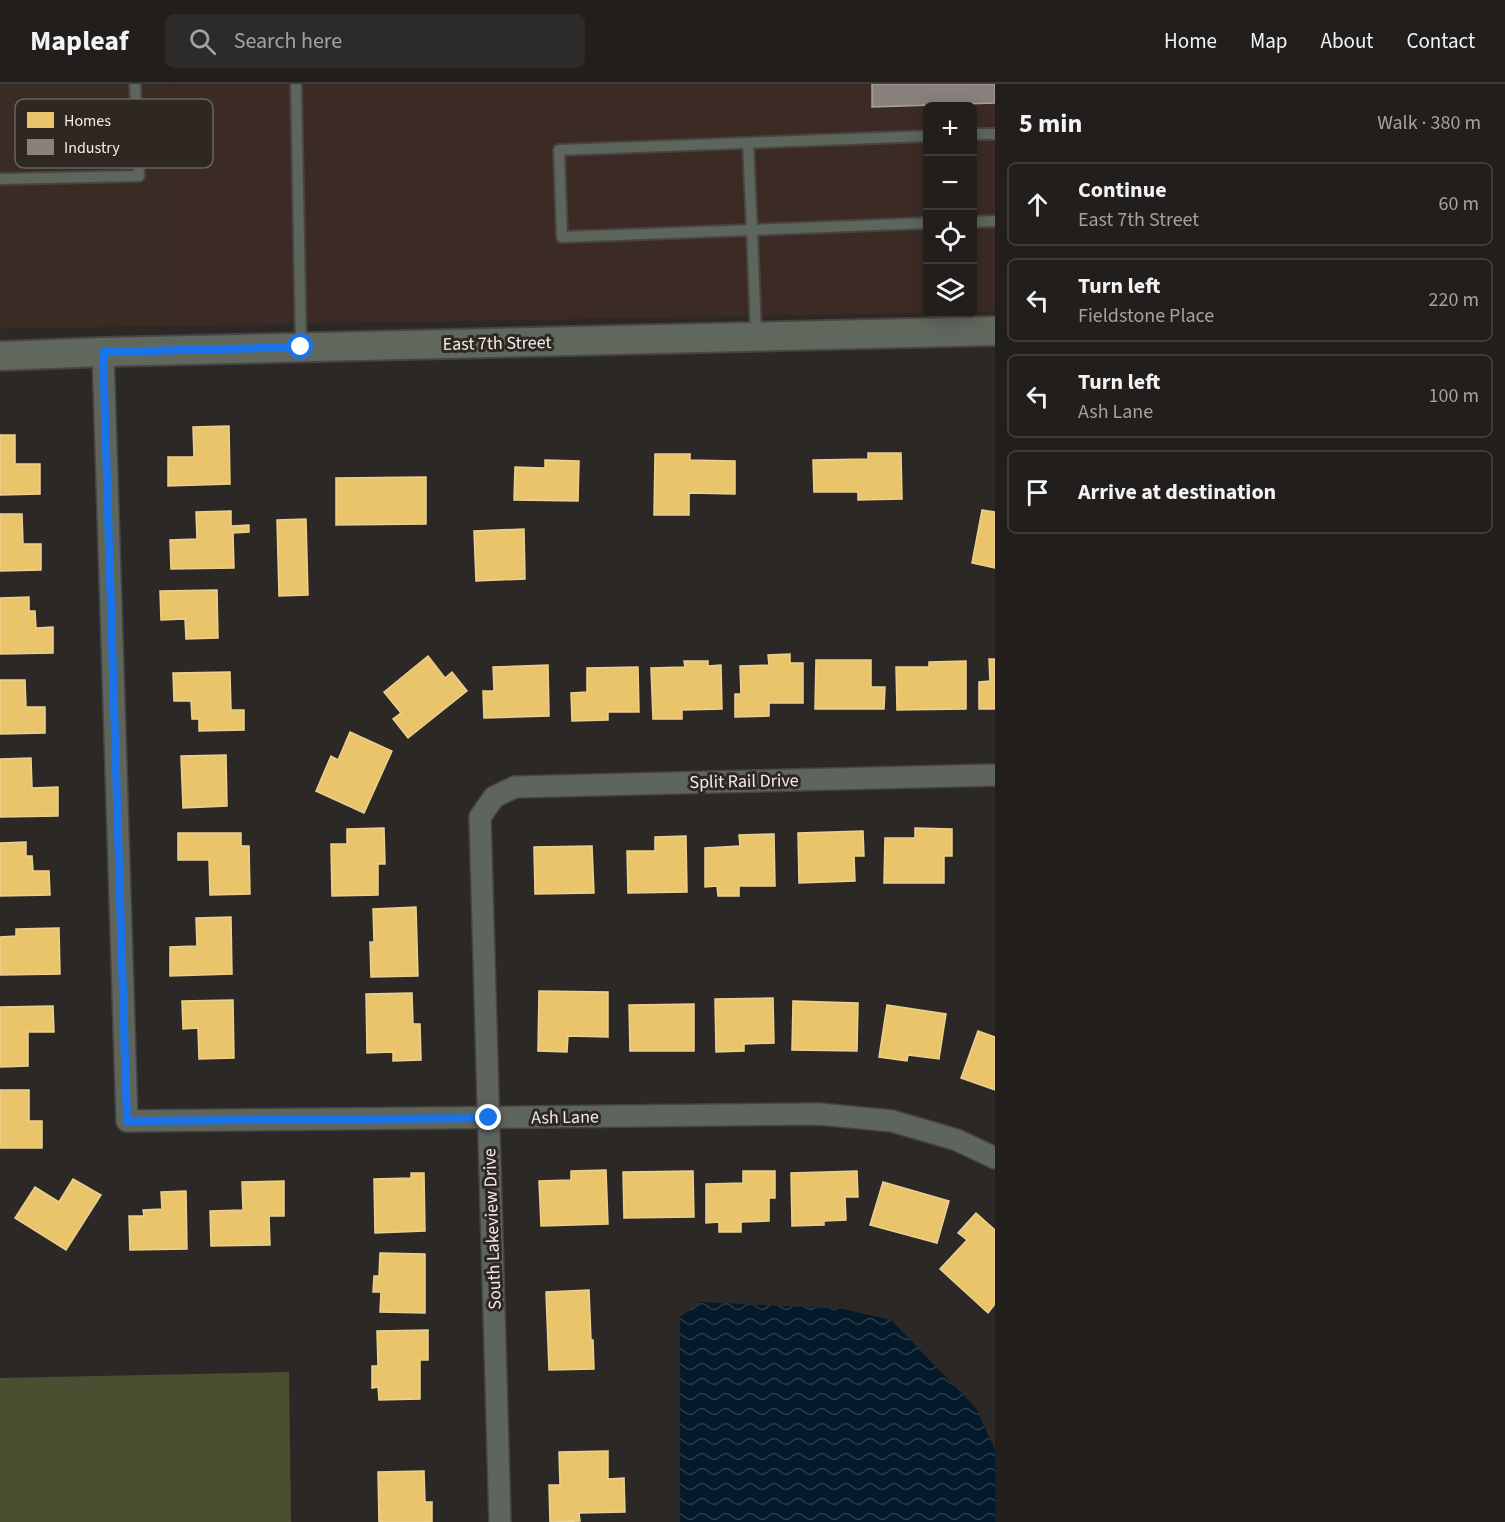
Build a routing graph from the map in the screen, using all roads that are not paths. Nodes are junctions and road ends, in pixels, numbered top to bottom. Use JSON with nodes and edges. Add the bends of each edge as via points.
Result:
{"nodes":[{"id":1,"x":135,"y":84,"type":"edge"},
{"id":2,"x":296,"y":84,"type":"edge"},
{"id":3,"x":136,"y":99,"type":"edge"},
{"id":4,"x":977,"y":134,"type":"edge"},
{"id":5,"x":995,"y":134,"type":"edge"},
{"id":6,"x":923,"y":136,"type":"edge"},
{"id":7,"x":748,"y":143,"type":"junction"},
{"id":8,"x":139,"y":168,"type":"edge"},
{"id":9,"x":0,"y":179,"type":"edge"},
{"id":10,"x":995,"y":221,"type":"edge"},
{"id":11,"x":977,"y":222,"type":"edge"},
{"id":12,"x":923,"y":223,"type":"edge"},
{"id":13,"x":752,"y":230,"type":"junction"},
{"id":14,"x":995,"y":331,"type":"edge"},
{"id":15,"x":756,"y":336,"type":"junction"},
{"id":16,"x":301,"y":347,"type":"junction"},
{"id":17,"x":103,"y":352,"type":"junction"},
{"id":18,"x":0,"y":356,"type":"edge"},
{"id":19,"x":995,"y":775,"type":"edge"},
{"id":20,"x":494,"y":796,"type":"joint"},
{"id":21,"x":489,"y":1118,"type":"junction"},
{"id":22,"x":995,"y":1158,"type":"edge"},
{"id":23,"x":500,"y":1522,"type":"edge"}],
"edges":[{"from":1,"to":3,"type":"lane"},
{"from":2,"to":16,"type":"lane"},
{"from":4,"to":5,"type":"lane"},
{"from":6,"to":7,"type":"lane"},
{"from":7,"to":13,"type":"lane"},
{"from":7,"to":13,"type":"lane","via":[[559,150],[562,237]]},
{"from":8,"to":9,"type":"lane","via":[[139,176]]},
{"from":10,"to":11,"type":"lane"},
{"from":12,"to":13,"type":"lane"},
{"from":13,"to":15,"type":"lane"},
{"from":14,"to":15,"type":"street","name":"East 7th Street"},
{"from":15,"to":16,"type":"street","name":"East 7th Street"},
{"from":16,"to":17,"type":"street","name":"East 7th Street"},
{"from":17,"to":18,"type":"street","name":"East 7th Street"},
{"from":17,"to":21,"type":"street","name":"Ash Lane","via":[[127,1121]]},
{"from":19,"to":20,"type":"street","name":"Split Rail Drive","via":[[515,787]]},
{"from":20,"to":21,"type":"street","name":"South Lakeview Drive","via":[[480,817]]},
{"from":21,"to":22,"type":"street","name":"Ash Lane","via":[[819,1114],[892,1121],[957,1140]]},
{"from":21,"to":23,"type":"street","name":"South Lakeview Drive"}]}
